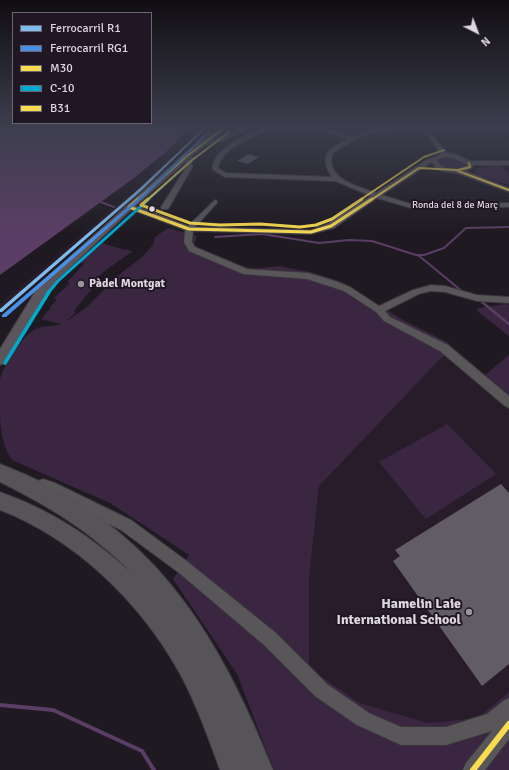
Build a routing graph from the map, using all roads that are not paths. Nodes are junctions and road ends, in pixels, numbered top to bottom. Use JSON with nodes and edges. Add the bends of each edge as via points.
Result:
{"nodes":[{"id":1,"x":181,"y":163,"type":"edge"},
{"id":2,"x":189,"y":163,"type":"edge"},
{"id":3,"x":215,"y":163,"type":"edge"},
{"id":4,"x":329,"y":163,"type":"edge"},
{"id":5,"x":428,"y":163,"type":"edge"},
{"id":6,"x":436,"y":163,"type":"edge"},
{"id":7,"x":470,"y":163,"type":"joint"},
{"id":8,"x":509,"y":163,"type":"edge"},
{"id":9,"x":438,"y":167,"type":"junction"},
{"id":10,"x":419,"y":168,"type":"junction"},
{"id":11,"x":458,"y":171,"type":"junction"},
{"id":12,"x":337,"y":179,"type":"junction"},
{"id":13,"x":509,"y":190,"type":"edge"},
{"id":14,"x":377,"y":196,"type":"junction"},
{"id":15,"x":215,"y":202,"type":"dead end"},
{"id":16,"x":509,"y":205,"type":"edge"},
{"id":17,"x":129,"y":207,"type":"junction"},
{"id":18,"x":165,"y":207,"type":"dead end"},
{"id":19,"x":189,"y":229,"type":"junction"},
{"id":20,"x":509,"y":300,"type":"edge"},
{"id":21,"x":379,"y":310,"type":"junction"},
{"id":22,"x":0,"y":360,"type":"edge"},
{"id":23,"x":509,"y":403,"type":"edge"},
{"id":24,"x":9,"y":478,"type":"edge"},
{"id":25,"x":0,"y":501,"type":"edge"},
{"id":26,"x":509,"y":707,"type":"edge"},
{"id":27,"x":509,"y":724,"type":"edge"},
{"id":28,"x":234,"y":770,"type":"edge"},
{"id":29,"x":259,"y":770,"type":"edge"},
{"id":30,"x":474,"y":770,"type":"edge"}],
"edges":[{"from":1,"to":17,"type":"main road"},
{"from":2,"to":18,"type":"street","via":[[190,166]]},
{"from":3,"to":12,"type":"street","via":[[214,169],[225,175]]},
{"from":4,"to":12,"type":"street"},
{"from":5,"to":10,"type":"street"},
{"from":6,"to":9,"type":"street"},
{"from":7,"to":8,"type":"street"},
{"from":7,"to":11,"type":"street","via":[[468,169]]},
{"from":9,"to":10,"type":"street"},
{"from":9,"to":11,"type":"street"},
{"from":10,"to":14,"type":"street"},
{"from":11,"to":13,"type":"street"},
{"from":12,"to":14,"type":"street","name":"Ronda del 8 de Març"},
{"from":14,"to":16,"type":"street","name":"Ronda del 8 de Març","via":[[418,207]]},
{"from":14,"to":19,"type":"street","via":[[331,226],[317,231],[300,233]]},
{"from":15,"to":19,"type":"street"},
{"from":17,"to":19,"type":"street"},
{"from":17,"to":22,"type":"main road","via":[[39,295]]},
{"from":19,"to":21,"type":"street","via":[[189,247],[202,254],[246,272],[298,274],[332,283],[364,299]]},
{"from":20,"to":21,"type":"street","via":[[477,298],[431,288],[416,292]]},
{"from":21,"to":23,"type":"street","via":[[387,319],[444,348]]},
{"from":24,"to":26,"type":"street","via":[[50,487],[126,525],[183,567],[270,639],[321,690],[370,722],[401,736],[446,736],[492,722]]},
{"from":24,"to":29,"type":"highway","via":[[48,496],[95,526],[148,575],[197,638],[212,664],[235,710]]},
{"from":25,"to":28,"type":"highway","via":[[19,507],[64,532],[108,565],[150,610],[179,647],[198,684]]},
{"from":27,"to":30,"type":"street"}]}
